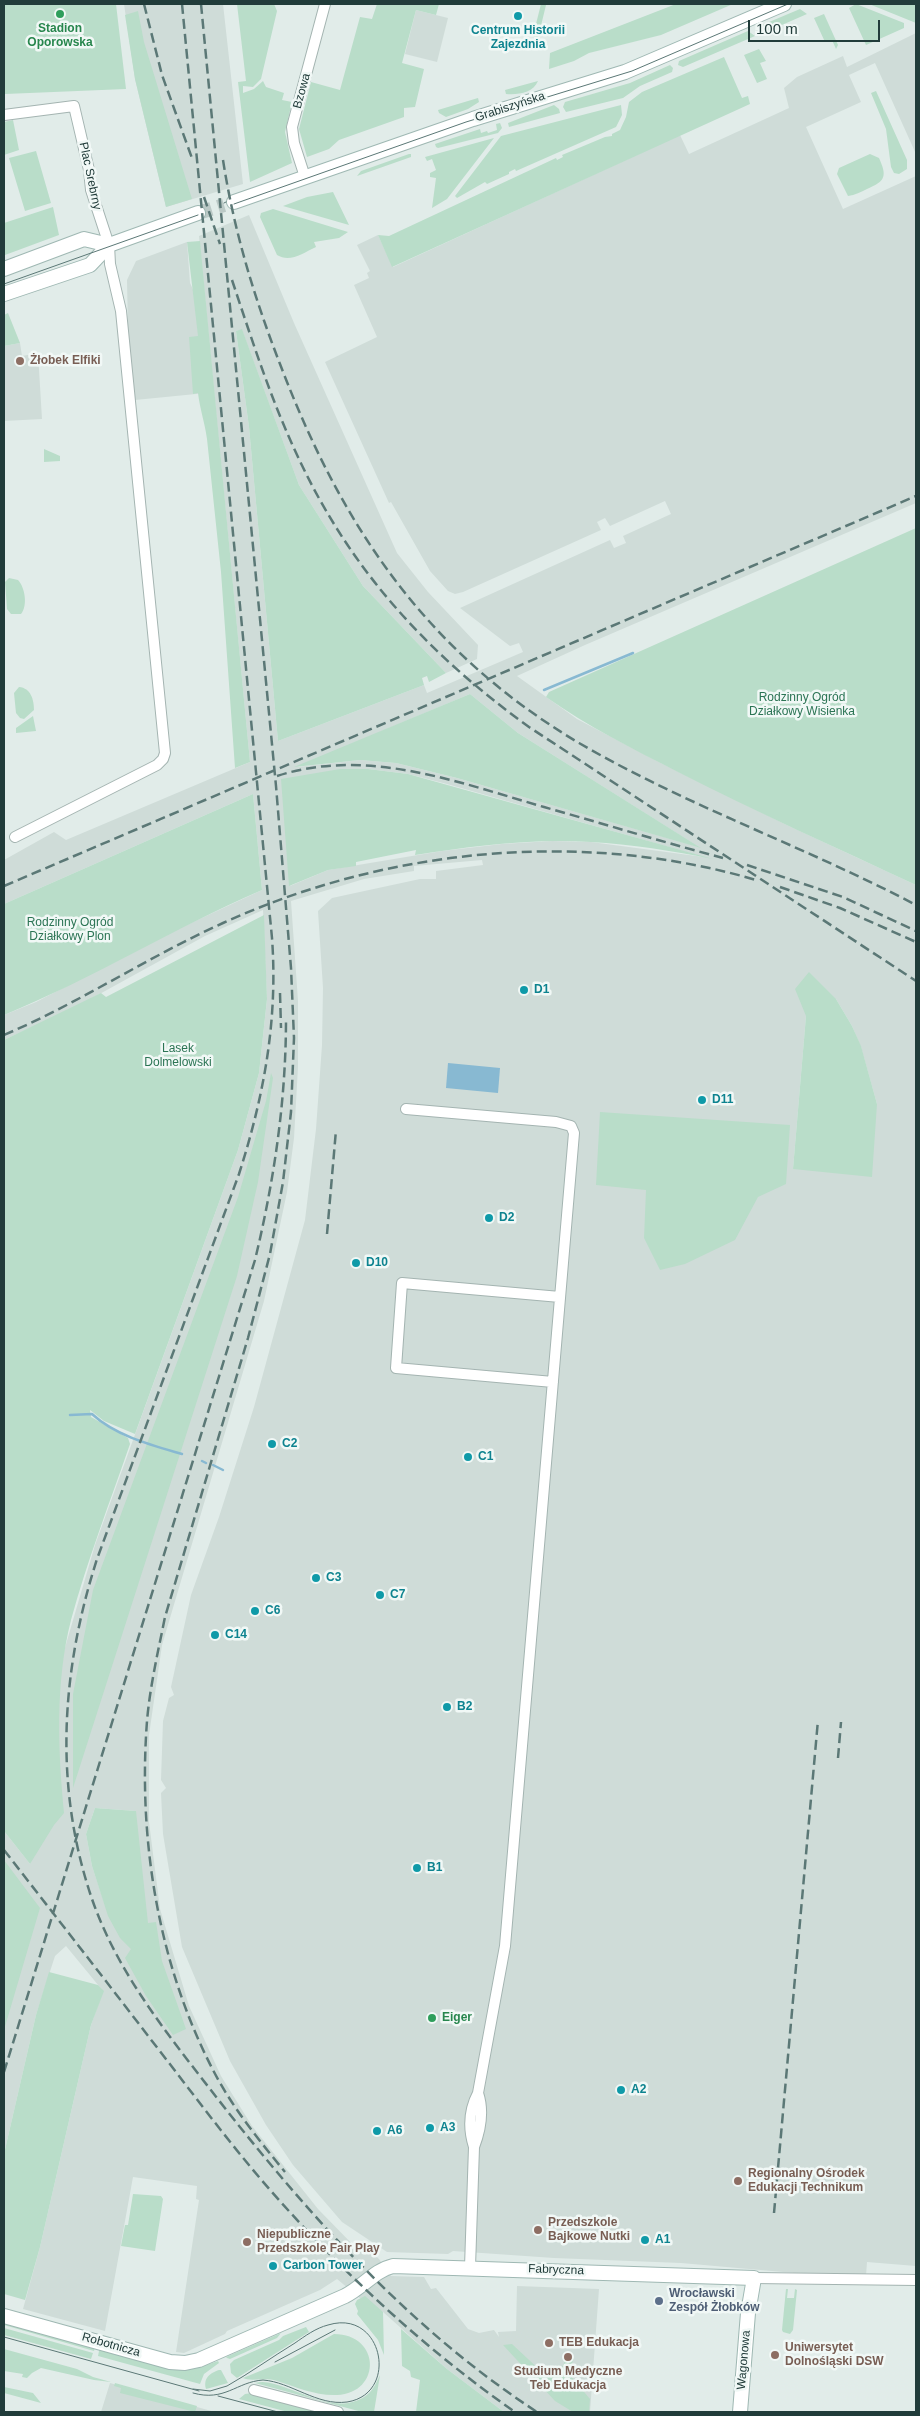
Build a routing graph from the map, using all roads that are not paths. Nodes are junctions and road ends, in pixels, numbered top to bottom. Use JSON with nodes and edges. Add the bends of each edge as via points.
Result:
{"nodes":[{"id":1,"x":325,"y":4,"type":"edge"},
{"id":2,"x":782,"y":4,"type":"edge"},
{"id":3,"x":4,"y":115,"type":"edge"},
{"id":4,"x":306,"y":177,"type":"junction"},
{"id":5,"x":228,"y":204,"type":"tunnel mouth"},
{"id":6,"x":198,"y":214,"type":"tunnel mouth"},
{"id":7,"x":109,"y":245,"type":"junction"},
{"id":8,"x":4,"y":269,"type":"edge"},
{"id":9,"x":4,"y":294,"type":"edge"},
{"id":10,"x":15,"y":837,"type":"dead end"},
{"id":11,"x":406,"y":1109,"type":"dead end"},
{"id":12,"x":560,"y":1296,"type":"junction"},
{"id":13,"x":553,"y":1382,"type":"junction"},
{"id":14,"x":470,"y":2267,"type":"junction"},
{"id":15,"x":754,"y":2278,"type":"junction"},
{"id":16,"x":916,"y":2280,"type":"edge"},
{"id":17,"x":4,"y":2316,"type":"edge"},
{"id":18,"x":217,"y":2353,"type":"joint"},
{"id":19,"x":254,"y":2390,"type":"dead end"},
{"id":20,"x":338,"y":2412,"type":"edge"},
{"id":21,"x":740,"y":2412,"type":"edge"}],
"edges":[{"from":1,"to":4,"type":"street","name":"Bzowa","via":[[292,127]]},
{"from":2,"to":4,"type":"street","name":"Grabiszyńska","via":[[625,72],[473,119]]},
{"from":3,"to":7,"type":"street","name":"Plac Srebrny","via":[[74,106],[91,192]]},
{"from":4,"to":5,"type":"street","name":"Grabiszyńska"},
{"from":6,"to":7,"type":"street"},
{"from":7,"to":8,"type":"street","via":[[84,239]]},
{"from":7,"to":9,"type":"street","via":[[90,264]]},
{"from":7,"to":10,"type":"street","name":"Plac Srebrny","via":[[123,326],[165,756],[157,765]]},
{"from":11,"to":12,"type":"street","via":[[571,1126],[574,1141]]},
{"from":12,"to":13,"type":"street"},
{"from":12,"to":13,"type":"street","via":[[402,1283],[396,1368]]},
{"from":13,"to":14,"type":"street","via":[[505,1946],[478,2093],[482,2104],[480,2133],[474,2147]]},
{"from":14,"to":15,"type":"street","name":"Fabryczna"},
{"from":14,"to":18,"type":"street","name":"Fabryczna","via":[[398,2265],[382,2269],[364,2286],[345,2296]]},
{"from":15,"to":16,"type":"street","name":"Fabryczna"},
{"from":15,"to":21,"type":"street","name":"Wagonowa"},
{"from":17,"to":18,"type":"street","name":"Robotnicza","via":[[175,2363],[194,2362]]},
{"from":19,"to":20,"type":"street"}]}
